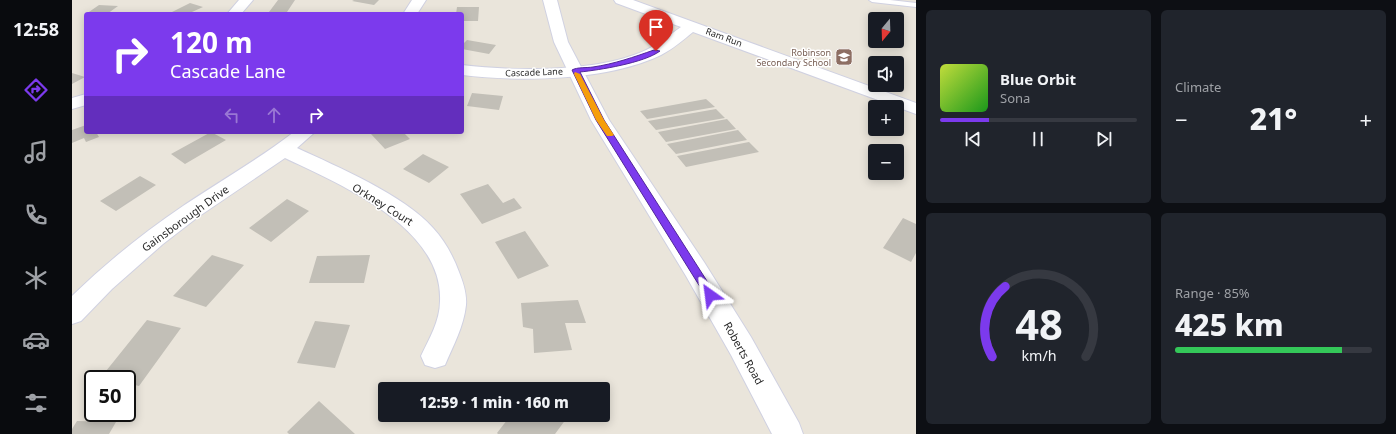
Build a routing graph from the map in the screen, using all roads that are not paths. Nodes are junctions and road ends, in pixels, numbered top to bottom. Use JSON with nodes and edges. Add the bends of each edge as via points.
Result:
{"nodes":[{"id":1,"x":246,"y":0,"type":"edge"},
{"id":2,"x":419,"y":0,"type":"edge"},
{"id":3,"x":550,"y":0,"type":"edge"},
{"id":4,"x":621,"y":0,"type":"edge"},
{"id":5,"x":872,"y":0,"type":"edge"},
{"id":6,"x":916,"y":6,"type":"edge"},
{"id":7,"x":236,"y":12,"type":"edge"},
{"id":8,"x":411,"y":12,"type":"edge"},
{"id":9,"x":692,"y":26,"type":"junction"},
{"id":10,"x":464,"y":70,"type":"edge"},
{"id":11,"x":576,"y":70,"type":"junction"},
{"id":12,"x":84,"y":100,"type":"edge"},
{"id":13,"x":72,"y":104,"type":"edge"},
{"id":14,"x":916,"y":108,"type":"edge"},
{"id":15,"x":304,"y":134,"type":"edge"},
{"id":16,"x":285,"y":150,"type":"junction"},
{"id":17,"x":72,"y":313,"type":"edge"},
{"id":18,"x":435,"y":356,"type":"dead end"},
{"id":19,"x":788,"y":434,"type":"edge"}],
"edges":[{"from":1,"to":7,"type":"street"},
{"from":2,"to":8,"type":"street"},
{"from":3,"to":11,"type":"street","name":"Roberts Road","via":[[561,42]]},
{"from":4,"to":9,"type":"street","name":"Ram Run"},
{"from":5,"to":6,"type":"lane"},
{"from":9,"to":11,"type":"street","name":"Cascade Lane","via":[[656,51],[594,69]]},
{"from":9,"to":14,"type":"street","name":"Ram Run"},
{"from":10,"to":11,"type":"street","name":"Cascade Lane","via":[[512,74]]},
{"from":11,"to":19,"type":"street","name":"Roberts Road","via":[[600,120],[695,269],[741,346]]},
{"from":12,"to":13,"type":"street"},
{"from":15,"to":16,"type":"street","name":"Gainsborough Drive"},
{"from":16,"to":17,"type":"street","name":"Gainsborough Drive","via":[[167,228],[112,274]]},
{"from":16,"to":18,"type":"street","name":"Orkney Court","via":[[312,162],[406,216],[419,226],[438,249],[445,265],[453,304],[451,318]]}]}
